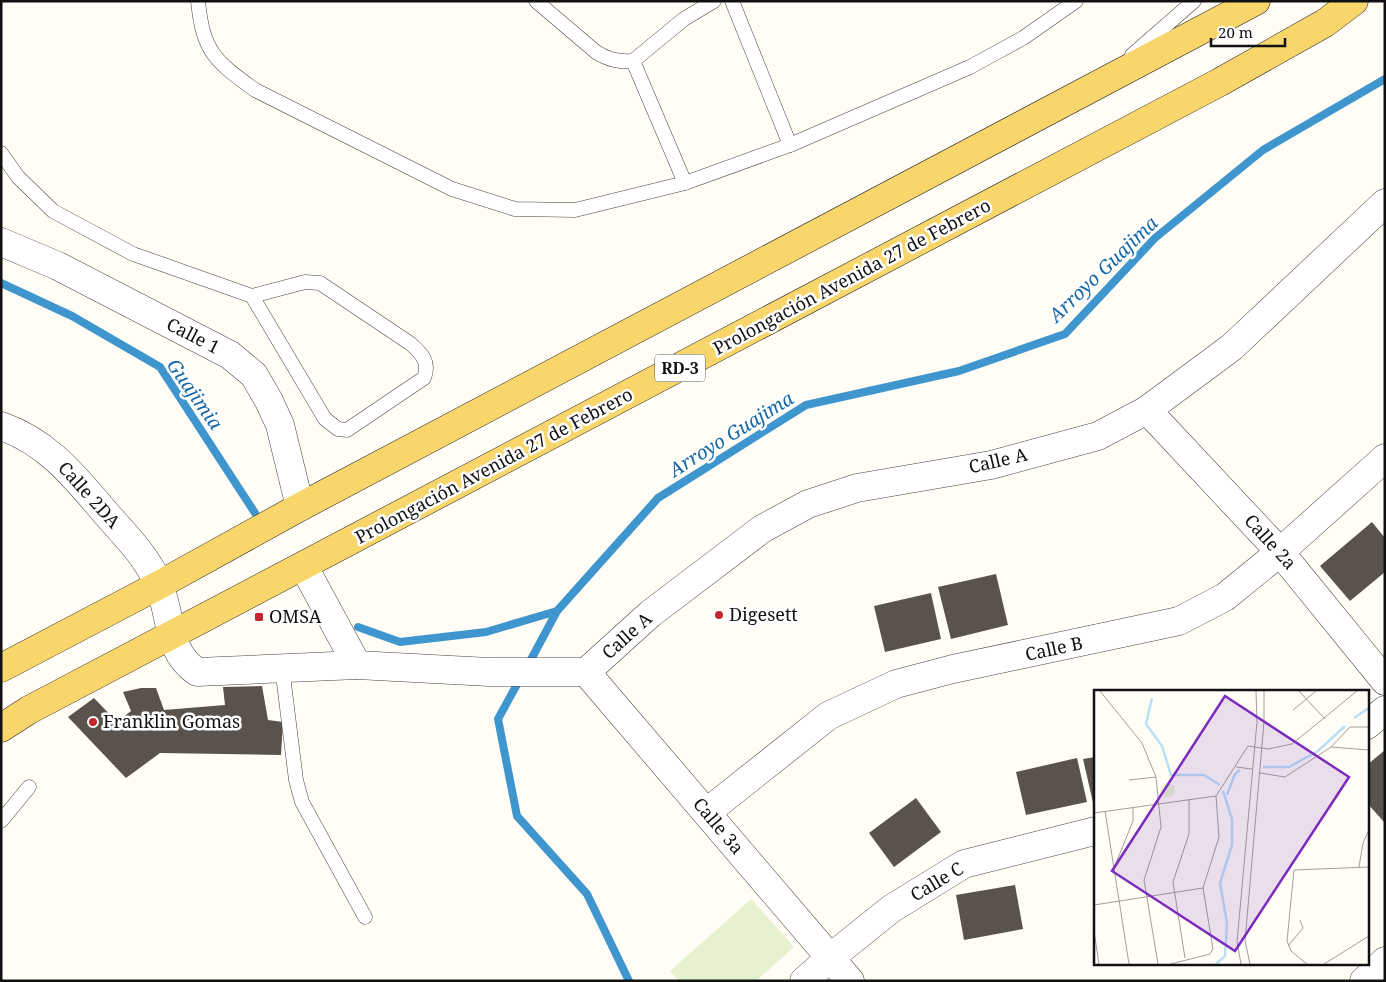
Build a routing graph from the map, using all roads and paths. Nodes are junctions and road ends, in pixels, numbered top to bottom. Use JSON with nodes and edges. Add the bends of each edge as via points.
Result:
{"nodes":[{"id":1,"x":198,"y":1,"type":"edge"},
{"id":2,"x":536,"y":1,"type":"edge"},
{"id":3,"x":714,"y":1,"type":"edge"},
{"id":4,"x":732,"y":1,"type":"edge"},
{"id":5,"x":1076,"y":1,"type":"edge"},
{"id":6,"x":1194,"y":1,"type":"edge"},
{"id":7,"x":1256,"y":1,"type":"edge"},
{"id":8,"x":1354,"y":1,"type":"edge"},
{"id":9,"x":633,"y":61,"type":"junction"},
{"id":10,"x":1096,"y":87,"type":"junction"},
{"id":11,"x":790,"y":145,"type":"junction"},
{"id":12,"x":1,"y":153,"type":"edge"},
{"id":13,"x":685,"y":182,"type":"junction"},
{"id":14,"x":1385,"y":203,"type":"edge"},
{"id":15,"x":1,"y":242,"type":"edge"},
{"id":16,"x":252,"y":296,"type":"junction"},
{"id":17,"x":1147,"y":410,"type":"junction"},
{"id":18,"x":1,"y":426,"type":"edge"},
{"id":19,"x":1385,"y":458,"type":"edge"},
{"id":20,"x":300,"y":507,"type":"junction"},
{"id":21,"x":1280,"y":552,"type":"junction"},
{"id":22,"x":304,"y":567,"type":"junction"},
{"id":23,"x":159,"y":585,"type":"junction"},
{"id":24,"x":171,"y":636,"type":"junction"},
{"id":25,"x":357,"y":665,"type":"junction"},
{"id":26,"x":282,"y":667,"type":"junction"},
{"id":27,"x":1,"y":668,"type":"edge"},
{"id":28,"x":586,"y":672,"type":"junction"},
{"id":29,"x":1385,"y":681,"type":"edge"},
{"id":30,"x":1385,"y":710,"type":"edge"},
{"id":31,"x":1368,"y":724,"type":"edge"},
{"id":32,"x":1,"y":728,"type":"edge"},
{"id":33,"x":29,"y":787,"type":"dead end"},
{"id":34,"x":707,"y":812,"type":"junction"},
{"id":35,"x":1,"y":821,"type":"edge"},
{"id":36,"x":1094,"y":831,"type":"edge"},
{"id":37,"x":365,"y":917,"type":"dead end"},
{"id":38,"x":830,"y":958,"type":"junction"},
{"id":39,"x":1385,"y":961,"type":"edge"},
{"id":40,"x":804,"y":981,"type":"edge"},
{"id":41,"x":850,"y":981,"type":"edge"},
{"id":42,"x":1364,"y":981,"type":"edge"}],
"edges":[{"from":1,"to":13,"type":"lane","via":[[200,28],[210,52],[226,69],[255,90],[452,189],[515,209],[566,210],[638,196]]},
{"from":2,"to":9,"type":"lane","via":[[605,58]]},
{"from":3,"to":9,"type":"lane","via":[[684,19]]},
{"from":4,"to":11,"type":"lane"},
{"from":5,"to":11,"type":"lane","via":[[1024,38],[970,67]]},
{"from":6,"to":10,"type":"lane"},
{"from":7,"to":10,"type":"main road"},
{"from":8,"to":22,"type":"main road","name":"Prolongación Avenida 27 de Febrero","number":"RD-3","via":[[1325,23],[1211,87]]},
{"from":9,"to":13,"type":"lane"},
{"from":10,"to":20,"type":"main road"},
{"from":11,"to":13,"type":"lane"},
{"from":12,"to":16,"type":"lane","via":[[18,177],[53,211],[133,254]]},
{"from":14,"to":17,"type":"street","name":"Calle A","via":[[1232,347]]},
{"from":15,"to":20,"type":"street","name":"Calle 1","via":[[58,266],[230,355],[254,375],[280,425]]},
{"from":16,"to":16,"type":"lane","via":[[305,282],[320,283],[422,354],[426,364],[424,378],[347,430],[338,429],[325,418],[312,398]]},
{"from":17,"to":21,"type":"street","name":"Calle 2a"},
{"from":17,"to":28,"type":"street","name":"Calle A","via":[[1098,436],[991,465],[857,488],[808,504],[762,529],[650,614]]},
{"from":18,"to":23,"type":"street","name":"Calle 2DA","via":[[22,433],[67,466],[140,552]]},
{"from":19,"to":21,"type":"street","name":"Calle B"},
{"from":20,"to":23,"type":"main road"},
{"from":21,"to":29,"type":"street","name":"Calle 2a"},
{"from":21,"to":34,"type":"street","name":"Calle B","via":[[1225,597],[1179,621],[896,684],[828,716]]},
{"from":22,"to":24,"type":"main road","name":"Prolongación Avenida 27 de Febrero","number":"RD-3"},
{"from":22,"to":25,"type":"street"},
{"from":23,"to":24,"type":"street","name":"Calle 2DA","via":[[168,610]]},
{"from":23,"to":27,"type":"main road"},
{"from":24,"to":26,"type":"street","name":"Calle 2DA","via":[[182,659],[197,672]]},
{"from":24,"to":32,"type":"main road","name":"Prolongación Avenida 27 de Febrero","number":"RD-3","via":[[29,710]]},
{"from":25,"to":26,"type":"street","name":"Calle 2DA"},
{"from":25,"to":28,"type":"street","name":"Calle 2DA","via":[[489,672]]},
{"from":26,"to":37,"type":"lane","via":[[296,780],[302,802]]},
{"from":28,"to":34,"type":"street","name":"Calle 3a"},
{"from":30,"to":31,"type":"street"},
{"from":33,"to":35,"type":"lane"},
{"from":34,"to":38,"type":"street","name":"Calle 3a"},
{"from":36,"to":38,"type":"street","name":"Calle C","via":[[964,864],[891,909]]},
{"from":38,"to":40,"type":"street","name":"Calle C"},
{"from":38,"to":41,"type":"street","name":"Calle 3a"},
{"from":39,"to":42,"type":"street"}]}
